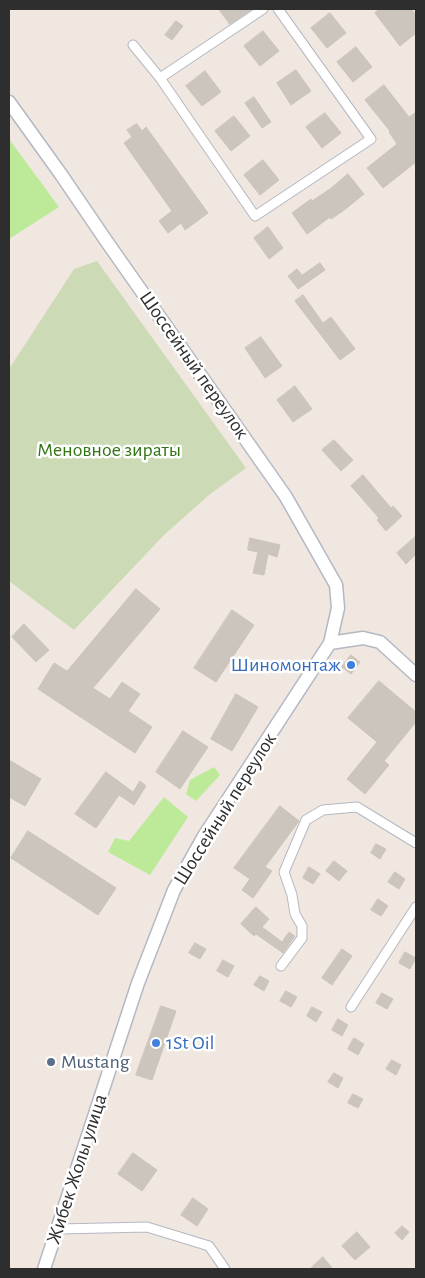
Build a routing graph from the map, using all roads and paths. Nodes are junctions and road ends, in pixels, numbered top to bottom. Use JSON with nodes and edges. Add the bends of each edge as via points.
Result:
{"nodes":[{"id":1,"x":263,"y":9,"type":"edge"},
{"id":2,"x":278,"y":9,"type":"edge"},
{"id":3,"x":133,"y":44,"type":"dead end"},
{"id":4,"x":160,"y":78,"type":"junction"},
{"id":5,"x":9,"y":102,"type":"edge"},
{"id":6,"x":330,"y":643,"type":"junction"},
{"id":7,"x":416,"y":676,"type":"edge"},
{"id":8,"x":416,"y":843,"type":"edge"},
{"id":9,"x":416,"y":907,"type":"edge"},
{"id":10,"x":281,"y":966,"type":"dead end"},
{"id":11,"x":138,"y":983,"type":"joint"},
{"id":12,"x":351,"y":1006,"type":"dead end"},
{"id":13,"x":58,"y":1228,"type":"junction"},
{"id":14,"x":44,"y":1269,"type":"edge"},
{"id":15,"x":225,"y":1269,"type":"edge"}],
"edges":[{"from":1,"to":4,"type":"street"},
{"from":2,"to":4,"type":"street","via":[[371,139],[255,216]]},
{"from":3,"to":4,"type":"street"},
{"from":5,"to":6,"type":"main road","name":"Шоссейный переулок","via":[[286,497],[336,585],[338,608]]},
{"from":6,"to":7,"type":"main road","via":[[364,638],[380,642]]},
{"from":6,"to":11,"type":"main road","name":"Шоссейный переулок","via":[[204,836],[174,890]]},
{"from":8,"to":10,"type":"street","via":[[357,807],[323,810],[306,820],[284,872],[295,914],[302,926],[302,938]]},
{"from":9,"to":12,"type":"street"},
{"from":11,"to":13,"type":"main road","name":"Жибек Жолы улица"},
{"from":13,"to":14,"type":"main road","name":"Жибек Жолы улица"},
{"from":13,"to":15,"type":"street","via":[[147,1227],[209,1246]]}]}
